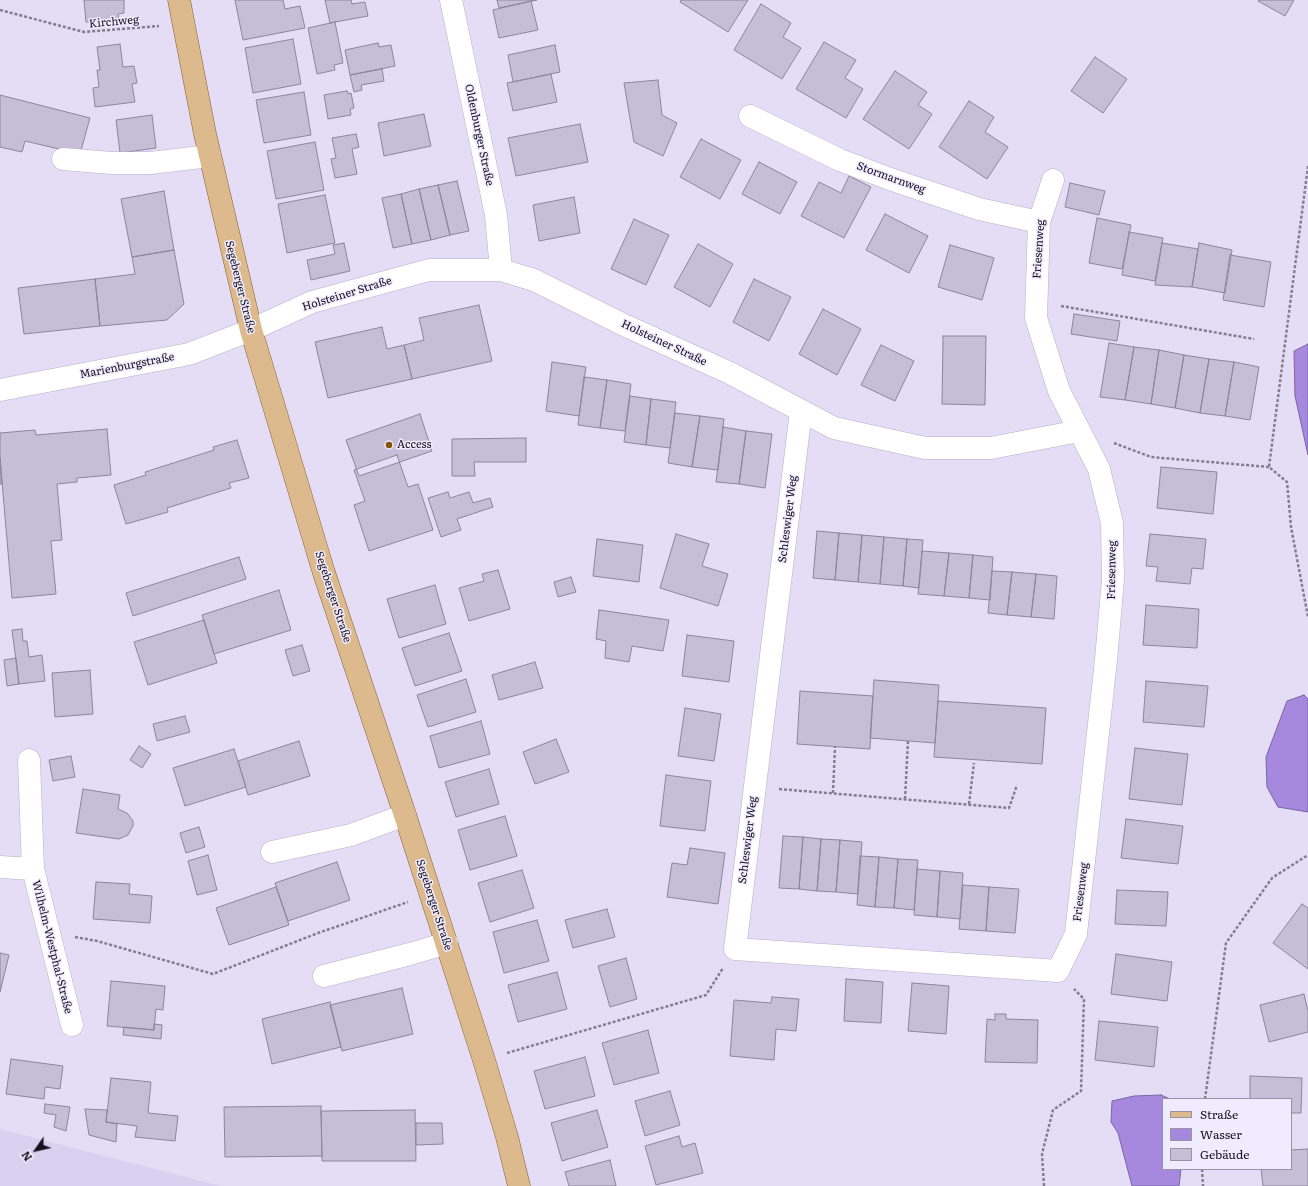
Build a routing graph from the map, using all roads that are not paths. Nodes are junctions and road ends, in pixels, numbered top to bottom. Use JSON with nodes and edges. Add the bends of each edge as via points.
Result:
{"nodes":[{"id":1,"x":179,"y":0,"type":"edge"},
{"id":2,"x":451,"y":0,"type":"edge"},
{"id":3,"x":750,"y":116,"type":"dead end"},
{"id":4,"x":210,"y":156,"type":"junction"},
{"id":5,"x":62,"y":159,"type":"dead end"},
{"id":6,"x":1053,"y":180,"type":"dead end"},
{"id":7,"x":1039,"y":222,"type":"junction"},
{"id":8,"x":502,"y":270,"type":"junction"},
{"id":9,"x":251,"y":330,"type":"junction"},
{"id":10,"x":0,"y":390,"type":"edge"},
{"id":11,"x":802,"y":411,"type":"junction"},
{"id":12,"x":1080,"y":431,"type":"junction"},
{"id":13,"x":29,"y":760,"type":"dead end"},
{"id":14,"x":405,"y":815,"type":"junction"},
{"id":15,"x":272,"y":852,"type":"dead end"},
{"id":16,"x":0,"y":867,"type":"edge"},
{"id":17,"x":33,"y":869,"type":"junction"},
{"id":18,"x":447,"y":943,"type":"junction"},
{"id":19,"x":735,"y":949,"type":"joint"},
{"id":20,"x":324,"y":976,"type":"dead end"},
{"id":21,"x":72,"y":1025,"type":"dead end"},
{"id":22,"x":519,"y":1186,"type":"edge"}],
"edges":[{"from":1,"to":4,"type":"main road","name":"Segeberger Straße"},
{"from":2,"to":8,"type":"street","name":"Oldenburger Straße","via":[[496,215]]},
{"from":3,"to":7,"type":"street","name":"Stormarnweg","via":[[840,160],[890,179],[979,209]]},
{"from":4,"to":5,"type":"street","via":[[150,163],[111,164]]},
{"from":4,"to":9,"type":"main road","name":"Segeberger Straße"},
{"from":6,"to":7,"type":"street","name":"Friesenweg"},
{"from":7,"to":12,"type":"street","name":"Friesenweg","via":[[1036,318],[1059,391]]},
{"from":8,"to":9,"type":"street","name":"Holsteiner Straße","via":[[429,270],[312,302]]},
{"from":8,"to":11,"type":"street","name":"Holsteiner Straße","via":[[534,280],[624,325],[730,373]]},
{"from":9,"to":10,"type":"street","name":"Marienburgstraße","via":[[189,354]]},
{"from":9,"to":14,"type":"main road","name":"Segeberger Straße","via":[[324,572]]},
{"from":11,"to":12,"type":"street","name":"Holsteiner Straße","via":[[834,428],[925,448],[991,448]]},
{"from":11,"to":19,"type":"street","name":"Schleswiger Weg"},
{"from":12,"to":19,"type":"street","name":"Friesenweg","via":[[1099,469],[1112,523],[1113,579],[1076,934],[1058,971]]},
{"from":13,"to":17,"type":"street","name":"Wilhelm-Westphal-Straße"},
{"from":14,"to":15,"type":"street","via":[[351,835]]},
{"from":14,"to":18,"type":"main road","name":"Segeberger Straße"},
{"from":16,"to":17,"type":"street","name":"Wilhelm-Westphal-Straße"},
{"from":17,"to":21,"type":"street","name":"Wilhelm-Westphal-Straße"},
{"from":18,"to":20,"type":"street"},
{"from":18,"to":22,"type":"main road","name":"Segeberger Straße","via":[[507,1137]]}]}
